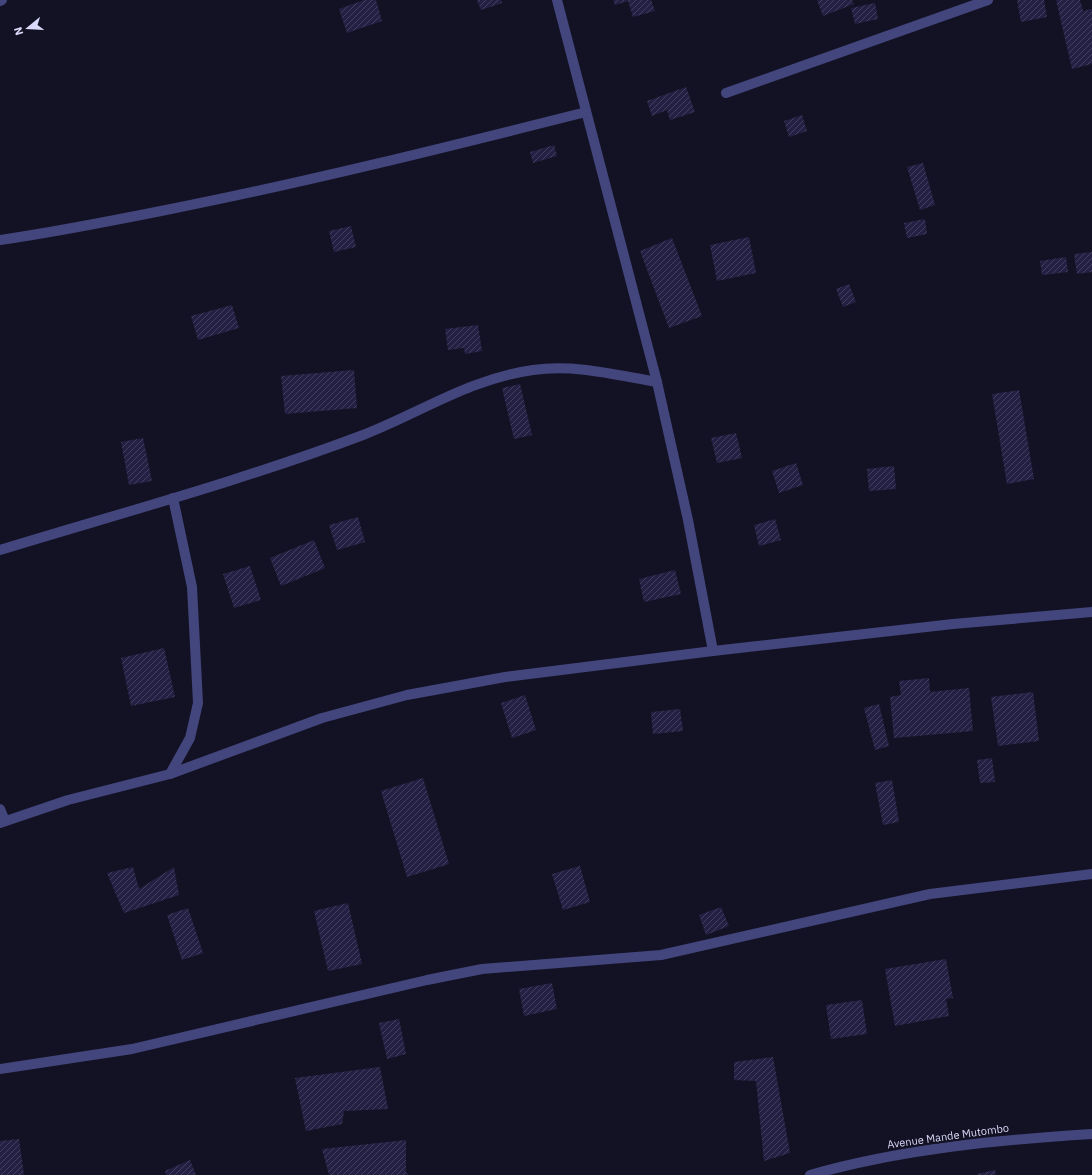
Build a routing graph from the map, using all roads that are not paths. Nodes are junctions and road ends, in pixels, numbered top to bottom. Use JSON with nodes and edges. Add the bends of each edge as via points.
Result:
{"nodes":[{"id":1,"x":557,"y":0,"type":"edge"},
{"id":2,"x":988,"y":0,"type":"edge"},
{"id":3,"x":726,"y":93,"type":"dead end"},
{"id":4,"x":586,"y":112,"type":"junction"},
{"id":5,"x":0,"y":240,"type":"edge"},
{"id":6,"x":657,"y":382,"type":"junction"},
{"id":7,"x":173,"y":498,"type":"junction"},
{"id":8,"x":0,"y":550,"type":"edge"},
{"id":9,"x":1092,"y":612,"type":"edge"},
{"id":10,"x":713,"y":651,"type":"junction"},
{"id":11,"x":170,"y":774,"type":"junction"},
{"id":12,"x":0,"y":809,"type":"edge"},
{"id":13,"x":2,"y":822,"type":"edge"},
{"id":14,"x":1092,"y":874,"type":"edge"},
{"id":15,"x":0,"y":1069,"type":"edge"},
{"id":16,"x":1092,"y":1134,"type":"edge"},
{"id":17,"x":810,"y":1175,"type":"edge"}],
"edges":[{"from":1,"to":4,"type":"street"},
{"from":2,"to":3,"type":"street"},
{"from":4,"to":5,"type":"street","via":[[252,193],[50,233]]},
{"from":4,"to":6,"type":"street"},
{"from":6,"to":7,"type":"street","via":[[572,367],[536,369],[503,375],[456,392],[364,434]]},
{"from":6,"to":10,"type":"street","via":[[688,520]]},
{"from":7,"to":8,"type":"street"},
{"from":7,"to":11,"type":"street","via":[[192,587],[198,703],[190,738]]},
{"from":9,"to":10,"type":"street","via":[[953,624]]},
{"from":10,"to":11,"type":"street","via":[[505,677],[408,695],[322,718]]},
{"from":11,"to":13,"type":"street","via":[[68,800]]},
{"from":12,"to":13,"type":"street"},
{"from":14,"to":15,"type":"street","via":[[930,894],[661,955],[482,969],[132,1049]]},
{"from":16,"to":17,"type":"street","name":"Avenue Mande Mutombo","via":[[1014,1139],[888,1156]]}]}
